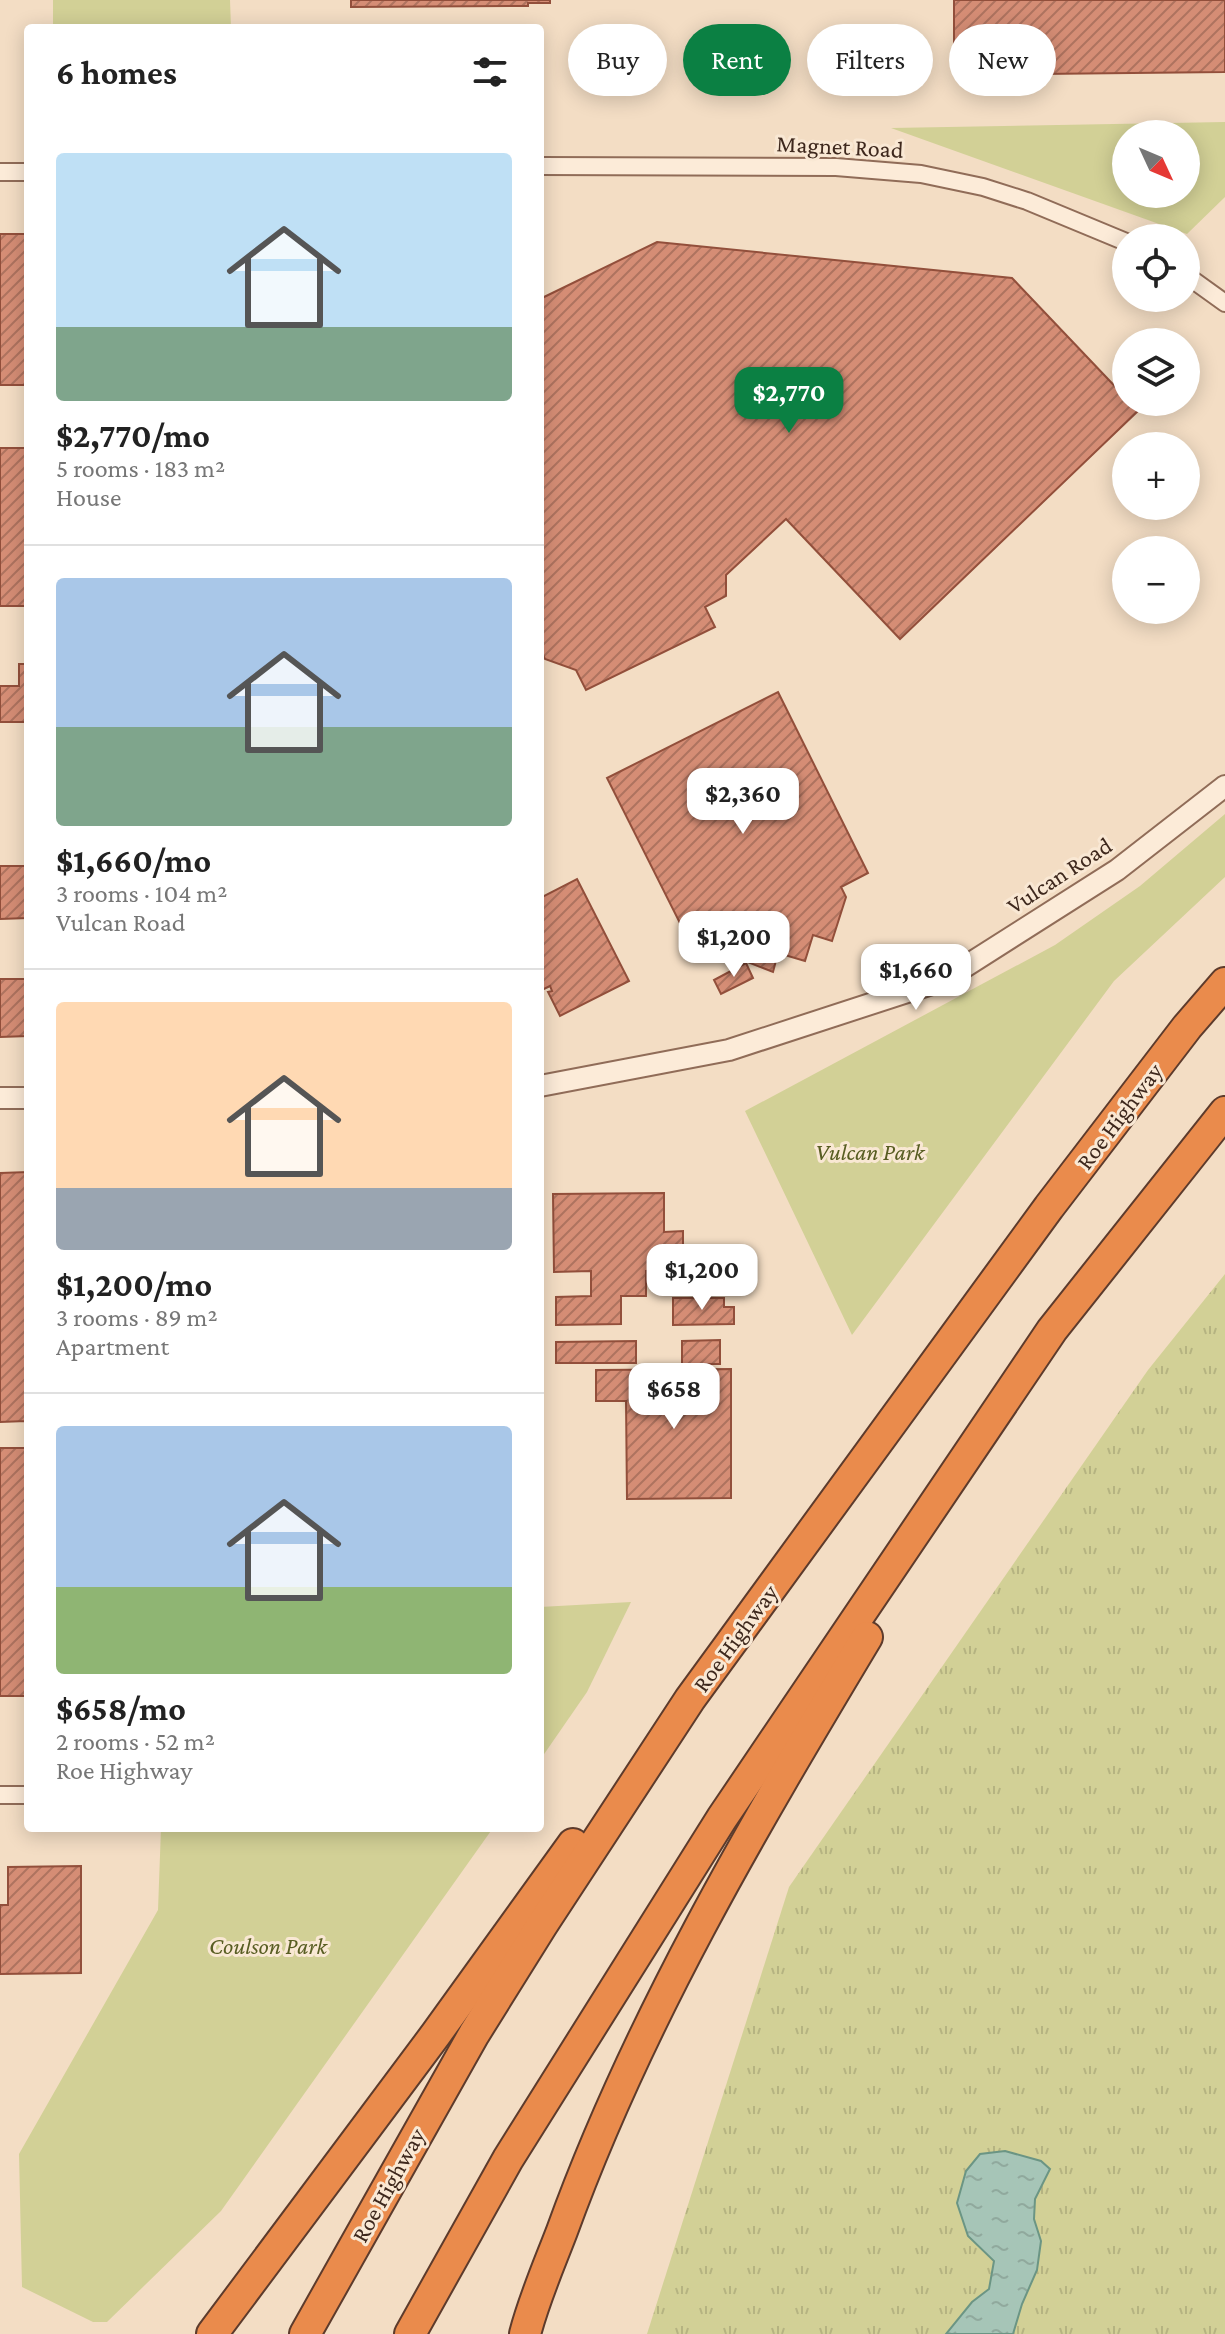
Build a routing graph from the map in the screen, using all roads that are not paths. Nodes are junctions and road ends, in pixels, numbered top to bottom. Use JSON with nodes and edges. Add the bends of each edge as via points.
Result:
{"nodes":[{"id":1,"x":544,"y":166,"type":"edge"},
{"id":2,"x":0,"y":172,"type":"edge"},
{"id":3,"x":24,"y":172,"type":"edge"},
{"id":4,"x":1112,"y":236,"type":"edge"},
{"id":5,"x":1200,"y":285,"type":"edge"},
{"id":6,"x":1225,"y":303,"type":"edge"},
{"id":7,"x":1225,"y":786,"type":"edge"},
{"id":8,"x":1225,"y":983,"type":"edge"},
{"id":9,"x":544,"y":1085,"type":"edge"},
{"id":10,"x":0,"y":1098,"type":"edge"},
{"id":11,"x":24,"y":1098,"type":"edge"},
{"id":12,"x":1225,"y":1112,"type":"edge"},
{"id":13,"x":1052,"y":1330,"type":"junction"},
{"id":14,"x":690,"y":1699,"type":"junction"},
{"id":15,"x":0,"y":1795,"type":"edge"},
{"id":16,"x":24,"y":1795,"type":"edge"},
{"id":17,"x":212,"y":2334,"type":"edge"},
{"id":18,"x":305,"y":2334,"type":"edge"},
{"id":19,"x":410,"y":2334,"type":"edge"},
{"id":20,"x":525,"y":2334,"type":"edge"}],
"edges":[{"from":1,"to":4,"type":"street","name":"Magnet Road","via":[[836,167],[921,174],[1027,201]]},
{"from":2,"to":3,"type":"street"},
{"from":5,"to":6,"type":"street"},
{"from":7,"to":9,"type":"street","name":"Vulcan Road","via":[[1117,870],[944,980],[729,1050]]},
{"from":8,"to":14,"type":"highway","name":"Roe Highway","via":[[1049,1207]]},
{"from":10,"to":11,"type":"street"},
{"from":12,"to":13,"type":"highway"},
{"from":13,"to":19,"type":"highway","via":[[722,1818],[508,2159]]},
{"from":13,"to":20,"type":"highway","via":[[797,1753],[677,1969],[586,2164]]},
{"from":14,"to":17,"type":"highway","via":[[560,1859]]},
{"from":14,"to":18,"type":"highway","name":"Roe Highway","via":[[474,2034]]},
{"from":15,"to":16,"type":"street"}]}
